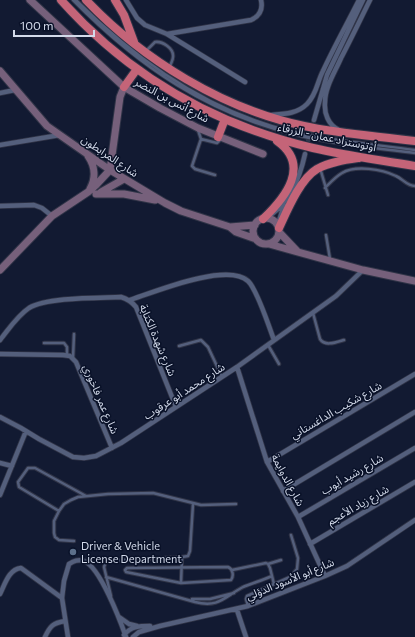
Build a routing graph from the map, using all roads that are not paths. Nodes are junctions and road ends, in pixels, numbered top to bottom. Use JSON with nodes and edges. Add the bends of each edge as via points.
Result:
{"nodes":[{"id":1,"x":30,"y":0,"type":"edge"},
{"id":2,"x":61,"y":0,"type":"edge"},
{"id":3,"x":74,"y":0,"type":"edge"},
{"id":4,"x":86,"y":0,"type":"edge"},
{"id":5,"x":115,"y":0,"type":"edge"},
{"id":6,"x":126,"y":0,"type":"edge"},
{"id":7,"x":261,"y":0,"type":"edge"},
{"id":8,"x":359,"y":0,"type":"edge"},
{"id":9,"x":363,"y":0,"type":"edge"},
{"id":10,"x":368,"y":0,"type":"edge"},
{"id":11,"x":349,"y":29,"type":"junction"},
{"id":12,"x":167,"y":34,"type":"junction"},
{"id":13,"x":134,"y":43,"type":"junction"},
{"id":14,"x":145,"y":52,"type":"junction"},
{"id":15,"x":169,"y":68,"type":"junction"},
{"id":16,"x":137,"y":69,"type":"junction"},
{"id":17,"x":0,"y":71,"type":"edge"},
{"id":18,"x":245,"y":82,"type":"dead end"},
{"id":19,"x":124,"y":87,"type":"junction"},
{"id":20,"x":15,"y":90,"type":"junction"},
{"id":21,"x":0,"y":93,"type":"edge"},
{"id":22,"x":265,"y":115,"type":"junction"},
{"id":23,"x":226,"y":119,"type":"junction"},
{"id":24,"x":314,"y":120,"type":"tunnel mouth"},
{"id":25,"x":198,"y":128,"type":"junction"},
{"id":26,"x":350,"y":134,"type":"junction"},
{"id":27,"x":60,"y":135,"type":"junction"},
{"id":28,"x":271,"y":137,"type":"junction"},
{"id":29,"x":201,"y":138,"type":"junction"},
{"id":30,"x":220,"y":138,"type":"junction"},
{"id":31,"x":415,"y":141,"type":"edge"},
{"id":32,"x":0,"y":145,"type":"edge"},
{"id":33,"x":415,"y":151,"type":"edge"},
{"id":34,"x":87,"y":154,"type":"junction"},
{"id":35,"x":263,"y":154,"type":"dead end"},
{"id":36,"x":305,"y":154,"type":"tunnel mouth"},
{"id":37,"x":364,"y":157,"type":"junction"},
{"id":38,"x":415,"y":166,"type":"edge"},
{"id":39,"x":320,"y":168,"type":"junction"},
{"id":40,"x":110,"y":170,"type":"junction"},
{"id":41,"x":215,"y":175,"type":"dead end"},
{"id":42,"x":124,"y":179,"type":"junction"},
{"id":43,"x":415,"y":186,"type":"edge"},
{"id":44,"x":325,"y":188,"type":"junction"},
{"id":45,"x":92,"y":193,"type":"junction"},
{"id":46,"x":328,"y":195,"type":"dead end"},
{"id":47,"x":284,"y":203,"type":"junction"},
{"id":48,"x":165,"y":204,"type":"junction"},
{"id":49,"x":0,"y":206,"type":"edge"},
{"id":50,"x":52,"y":216,"type":"junction"},
{"id":51,"x":265,"y":219,"type":"junction"},
{"id":52,"x":255,"y":226,"type":"junction"},
{"id":53,"x":230,"y":227,"type":"junction"},
{"id":54,"x":278,"y":229,"type":"junction"},
{"id":55,"x":326,"y":235,"type":"dead end"},
{"id":56,"x":256,"y":239,"type":"junction"},
{"id":57,"x":269,"y":244,"type":"junction"},
{"id":58,"x":297,"y":251,"type":"junction"},
{"id":59,"x":330,"y":260,"type":"junction"},
{"id":60,"x":0,"y":270,"type":"edge"},
{"id":61,"x":363,"y":270,"type":"junction"},
{"id":62,"x":415,"y":281,"type":"edge"},
{"id":63,"x":130,"y":300,"type":"junction"},
{"id":64,"x":313,"y":312,"type":"junction"},
{"id":65,"x":74,"y":334,"type":"dead end"},
{"id":66,"x":0,"y":340,"type":"edge"},
{"id":67,"x":274,"y":340,"type":"junction"},
{"id":68,"x":344,"y":340,"type":"dead end"},
{"id":69,"x":44,"y":343,"type":"dead end"},
{"id":70,"x":268,"y":345,"type":"junction"},
{"id":71,"x":179,"y":346,"type":"dead end"},
{"id":72,"x":0,"y":354,"type":"edge"},
{"id":73,"x":67,"y":355,"type":"junction"},
{"id":74,"x":73,"y":358,"type":"junction"},
{"id":75,"x":279,"y":364,"type":"dead end"},
{"id":76,"x":237,"y":367,"type":"junction"},
{"id":77,"x":415,"y":374,"type":"edge"},
{"id":78,"x":222,"y":377,"type":"junction"},
{"id":79,"x":176,"y":407,"type":"junction"},
{"id":80,"x":415,"y":412,"type":"edge"},
{"id":81,"x":0,"y":417,"type":"edge"},
{"id":82,"x":26,"y":431,"type":"junction"},
{"id":83,"x":112,"y":448,"type":"junction"},
{"id":84,"x":415,"y":448,"type":"edge"},
{"id":85,"x":267,"y":462,"type":"junction"},
{"id":86,"x":0,"y":463,"type":"edge"},
{"id":87,"x":12,"y":466,"type":"junction"},
{"id":88,"x":415,"y":482,"type":"edge"},
{"id":89,"x":283,"y":491,"type":"junction"},
{"id":90,"x":0,"y":495,"type":"edge"},
{"id":91,"x":87,"y":496,"type":"junction"},
{"id":92,"x":193,"y":504,"type":"junction"},
{"id":93,"x":236,"y":504,"type":"dead end"},
{"id":94,"x":59,"y":511,"type":"junction"},
{"id":95,"x":298,"y":517,"type":"junction"},
{"id":96,"x":415,"y":520,"type":"edge"},
{"id":97,"x":290,"y":535,"type":"dead end"},
{"id":98,"x":74,"y":541,"type":"dead end"},
{"id":99,"x":310,"y":544,"type":"junction"},
{"id":100,"x":182,"y":557,"type":"junction"},
{"id":101,"x":282,"y":560,"type":"dead end"},
{"id":102,"x":268,"y":564,"type":"junction"},
{"id":103,"x":182,"y":568,"type":"junction"},
{"id":104,"x":232,"y":570,"type":"junction"},
{"id":105,"x":106,"y":576,"type":"junction"},
{"id":106,"x":272,"y":576,"type":"junction"},
{"id":107,"x":325,"y":576,"type":"junction"},
{"id":108,"x":181,"y":583,"type":"junction"},
{"id":109,"x":274,"y":584,"type":"junction"},
{"id":110,"x":0,"y":594,"type":"edge"},
{"id":111,"x":62,"y":598,"type":"junction"},
{"id":112,"x":112,"y":604,"type":"junction"},
{"id":113,"x":248,"y":606,"type":"junction"},
{"id":114,"x":237,"y":610,"type":"junction"},
{"id":115,"x":116,"y":614,"type":"junction"},
{"id":116,"x":66,"y":621,"type":"junction"},
{"id":117,"x":140,"y":626,"type":"junction"},
{"id":118,"x":160,"y":626,"type":"junction"},
{"id":119,"x":125,"y":636,"type":"edge"},
{"id":120,"x":44,"y":637,"type":"edge"},
{"id":121,"x":68,"y":637,"type":"edge"},
{"id":122,"x":133,"y":637,"type":"edge"},
{"id":123,"x":246,"y":637,"type":"edge"}],
"edges":[{"from":1,"to":19,"type":"street","name":"شارع أنس بن النضر"},
{"from":2,"to":16,"type":"highway","name":"أوتوستراد عمان - الزرقاء","via":[[101,40]]},
{"from":3,"to":33,"type":"lane","via":[[109,35],[143,63],[188,92],[231,113],[274,129],[316,139]]},
{"from":4,"to":13,"type":"highway","name":"أوتوستراد عمان - الزرقاء"},
{"from":5,"to":13,"type":"highway","via":[[126,19]]},
{"from":6,"to":12,"type":"street","via":[[141,22]]},
{"from":7,"to":12,"type":"street","via":[[261,10],[254,18]]},
{"from":8,"to":22,"type":"street","via":[[322,72],[312,99],[293,112]]},
{"from":9,"to":11,"type":"street"},
{"from":10,"to":11,"type":"street"},
{"from":10,"to":26,"type":"street","via":[[332,78],[325,101],[329,123]]},
{"from":11,"to":24,"type":"street","via":[[327,75]]},
{"from":12,"to":18,"type":"street"},
{"from":13,"to":14,"type":"highway","name":"أوتوستراد عمان - الزرقاء"},
{"from":14,"to":15,"type":"highway","name":"أوتوستراد عمان - الزرقاء"},
{"from":14,"to":15,"type":"lane","via":[[154,42],[172,50]]},
{"from":15,"to":22,"type":"highway","name":"أوتوستراد عمان - الزرقاء","via":[[212,93]]},
{"from":16,"to":19,"type":"highway"},
{"from":16,"to":23,"type":"highway","name":"أوتوستراد عمان - الزرقاء","via":[[181,98]]},
{"from":17,"to":20,"type":"street","name":"شارع المرابطون"},
{"from":19,"to":25,"type":"street","name":"شارع أنس بن النضر"},
{"from":19,"to":40,"type":"street","via":[[120,97]]},
{"from":20,"to":21,"type":"street"},
{"from":20,"to":27,"type":"street","name":"شارع المرابطون","via":[[47,126]]},
{"from":22,"to":26,"type":"highway","name":"أوتوستراد عمان - الزرقاء","via":[[305,126]]},
{"from":23,"to":28,"type":"highway","name":"أوتوستراد عمان - الزرقاء"},
{"from":23,"to":30,"type":"highway"},
{"from":25,"to":29,"type":"lane"},
{"from":25,"to":30,"type":"street","name":"شارع أنس بن النضر"},
{"from":26,"to":31,"type":"highway","name":"أوتوستراد عمان - الزرقاء"},
{"from":27,"to":32,"type":"street"},
{"from":27,"to":34,"type":"street","name":"شارع المرابطون"},
{"from":28,"to":37,"type":"highway","name":"أوتوستراد عمان - الزرقاء"},
{"from":28,"to":51,"type":"highway","via":[[289,151],[294,162],[294,173],[280,200]]},
{"from":29,"to":30,"type":"lane","via":[[217,143]]},
{"from":29,"to":41,"type":"lane","via":[[192,166]]},
{"from":30,"to":35,"type":"street","name":"شارع أنس بن النضر"},
{"from":34,"to":40,"type":"street","name":"شارع المرابطون"},
{"from":34,"to":45,"type":"street","via":[[94,169]]},
{"from":36,"to":47,"type":"street","via":[[297,180]]},
{"from":37,"to":38,"type":"highway","name":"أوتوستراد عمان - الزرقاء"},
{"from":37,"to":39,"type":"highway"},
{"from":39,"to":44,"type":"lane"},
{"from":39,"to":54,"type":"highway","via":[[306,179]]},
{"from":40,"to":42,"type":"street","name":"شارع المرابطون"},
{"from":40,"to":45,"type":"street"},
{"from":42,"to":45,"type":"street","via":[[111,188]]},
{"from":42,"to":48,"type":"street","name":"شارع المرابطون"},
{"from":43,"to":44,"type":"lane","via":[[390,174],[360,169],[342,173]]},
{"from":44,"to":46,"type":"lane"},
{"from":45,"to":48,"type":"street","via":[[138,196]]},
{"from":45,"to":50,"type":"street"},
{"from":47,"to":51,"type":"street"},
{"from":47,"to":54,"type":"street"},
{"from":48,"to":53,"type":"street","name":"شارع المرابطون"},
{"from":49,"to":50,"type":"street","via":[[34,205]]},
{"from":50,"to":60,"type":"street"},
{"from":51,"to":52,"type":"street","via":[[260,220]]},
{"from":51,"to":54,"type":"street","via":[[275,222]]},
{"from":52,"to":53,"type":"street","name":"شارع المرابطون"},
{"from":52,"to":56,"type":"street"},
{"from":53,"to":56,"type":"street","name":"شارع المرابطون","via":[[236,232]]},
{"from":54,"to":57,"type":"street","via":[[276,240]]},
{"from":54,"to":58,"type":"street"},
{"from":55,"to":59,"type":"lane"},
{"from":56,"to":57,"type":"street"},
{"from":57,"to":58,"type":"street"},
{"from":58,"to":59,"type":"street"},
{"from":59,"to":61,"type":"street"},
{"from":61,"to":62,"type":"street"},
{"from":61,"to":64,"type":"street","name":"شارع محمد أبو عرقوب","via":[[336,296]]},
{"from":63,"to":66,"type":"street","name":"شارع شهدة الكتابة","via":[[121,297],[93,298],[39,304],[18,318]]},
{"from":63,"to":67,"type":"street","via":[[189,281],[237,275],[253,287]]},
{"from":63,"to":79,"type":"street","name":"شارع شهدة الكتابة","via":[[136,307]]},
{"from":64,"to":67,"type":"street","name":"شارع محمد أبو عرقوب"},
{"from":64,"to":68,"type":"lane","via":[[322,342],[326,344]]},
{"from":65,"to":74,"type":"lane"},
{"from":67,"to":70,"type":"street","name":"شارع محمد أبو عرقوب"},
{"from":69,"to":73,"type":"lane","via":[[64,343]]},
{"from":70,"to":75,"type":"lane"},
{"from":70,"to":76,"type":"street","name":"شارع محمد أبو عرقوب"},
{"from":71,"to":78,"type":"lane","via":[[201,340],[208,347]]},
{"from":72,"to":73,"type":"street","name":"شارع عمر فاخوري"},
{"from":73,"to":74,"type":"street","name":"شارع عمر فاخوري"},
{"from":74,"to":83,"type":"street","name":"شارع عمر فاخوري"},
{"from":76,"to":78,"type":"street","name":"شارع محمد أبو عرقوب"},
{"from":76,"to":85,"type":"street","name":"شارع الدوايمة"},
{"from":77,"to":85,"type":"street","name":"شارع شكيب الداغستاني"},
{"from":78,"to":79,"type":"street","name":"شارع محمد أبو عرقوب"},
{"from":79,"to":83,"type":"street","name":"شارع محمد أبو عرقوب"},
{"from":80,"to":89,"type":"street"},
{"from":81,"to":82,"type":"street","name":"شارع محمد أبو عرقوب"},
{"from":82,"to":83,"type":"street","name":"شارع محمد أبو عرقوب","via":[[73,457],[96,456]]},
{"from":82,"to":87,"type":"street"},
{"from":84,"to":95,"type":"street","name":"شارع رشيد أيوب"},
{"from":85,"to":89,"type":"street","name":"شارع الدوايمة"},
{"from":86,"to":87,"type":"street"},
{"from":87,"to":90,"type":"street"},
{"from":88,"to":99,"type":"street","name":"شارع زياد الأعجم"},
{"from":89,"to":95,"type":"street","name":"شارع الدوايمة"},
{"from":91,"to":92,"type":"lane","via":[[153,494]]},
{"from":91,"to":94,"type":"lane","via":[[71,500]]},
{"from":91,"to":94,"type":"lane","via":[[35,468],[28,468],[18,482],[19,487]]},
{"from":92,"to":93,"type":"lane"},
{"from":92,"to":100,"type":"lane","via":[[190,551],[188,556]]},
{"from":94,"to":98,"type":"lane","via":[[54,521],[55,537],[59,540]]},
{"from":95,"to":99,"type":"street","name":"شارع الدوايمة"},
{"from":96,"to":107,"type":"street","name":"شارع أبو الأسود الدؤلي","via":[[346,566]]},
{"from":97,"to":109,"type":"lane","via":[[298,558],[297,569],[293,575]]},
{"from":99,"to":107,"type":"street","name":"شارع الدوايمة"},
{"from":100,"to":103,"type":"lane"},
{"from":100,"to":105,"type":"lane","via":[[108,560],[104,564]]},
{"from":101,"to":102,"type":"lane"},
{"from":102,"to":104,"type":"lane"},
{"from":102,"to":106,"type":"lane"},
{"from":103,"to":104,"type":"lane","via":[[228,567]]},
{"from":103,"to":108,"type":"lane"},
{"from":103,"to":108,"type":"lane","via":[[125,570]]},
{"from":104,"to":108,"type":"lane","via":[[233,577],[229,581]]},
{"from":105,"to":106,"type":"lane","via":[[201,603],[224,600],[243,588]]},
{"from":105,"to":112,"type":"lane"},
{"from":106,"to":109,"type":"lane"},
{"from":107,"to":113,"type":"street","name":"شارع أبو الأسود الدؤلي"},
{"from":109,"to":113,"type":"lane","via":[[247,596]]},
{"from":110,"to":111,"type":"street","via":[[10,574],[21,568]]},
{"from":111,"to":112,"type":"street","via":[[69,564],[83,560],[90,565],[101,581]]},
{"from":111,"to":116,"type":"street"},
{"from":112,"to":115,"type":"street"},
{"from":113,"to":114,"type":"street","name":"شارع أبو الأسود الدؤلي"},
{"from":114,"to":118,"type":"street","name":"شارع أبو الأسود الدؤلي"},
{"from":114,"to":123,"type":"street"},
{"from":115,"to":117,"type":"street","via":[[129,624]]},
{"from":115,"to":119,"type":"street"},
{"from":116,"to":120,"type":"street","via":[[56,622]]},
{"from":116,"to":121,"type":"street"},
{"from":117,"to":118,"type":"street"},
{"from":117,"to":119,"type":"street","via":[[131,629]]},
{"from":118,"to":122,"type":"street","via":[[139,632]]}]}
